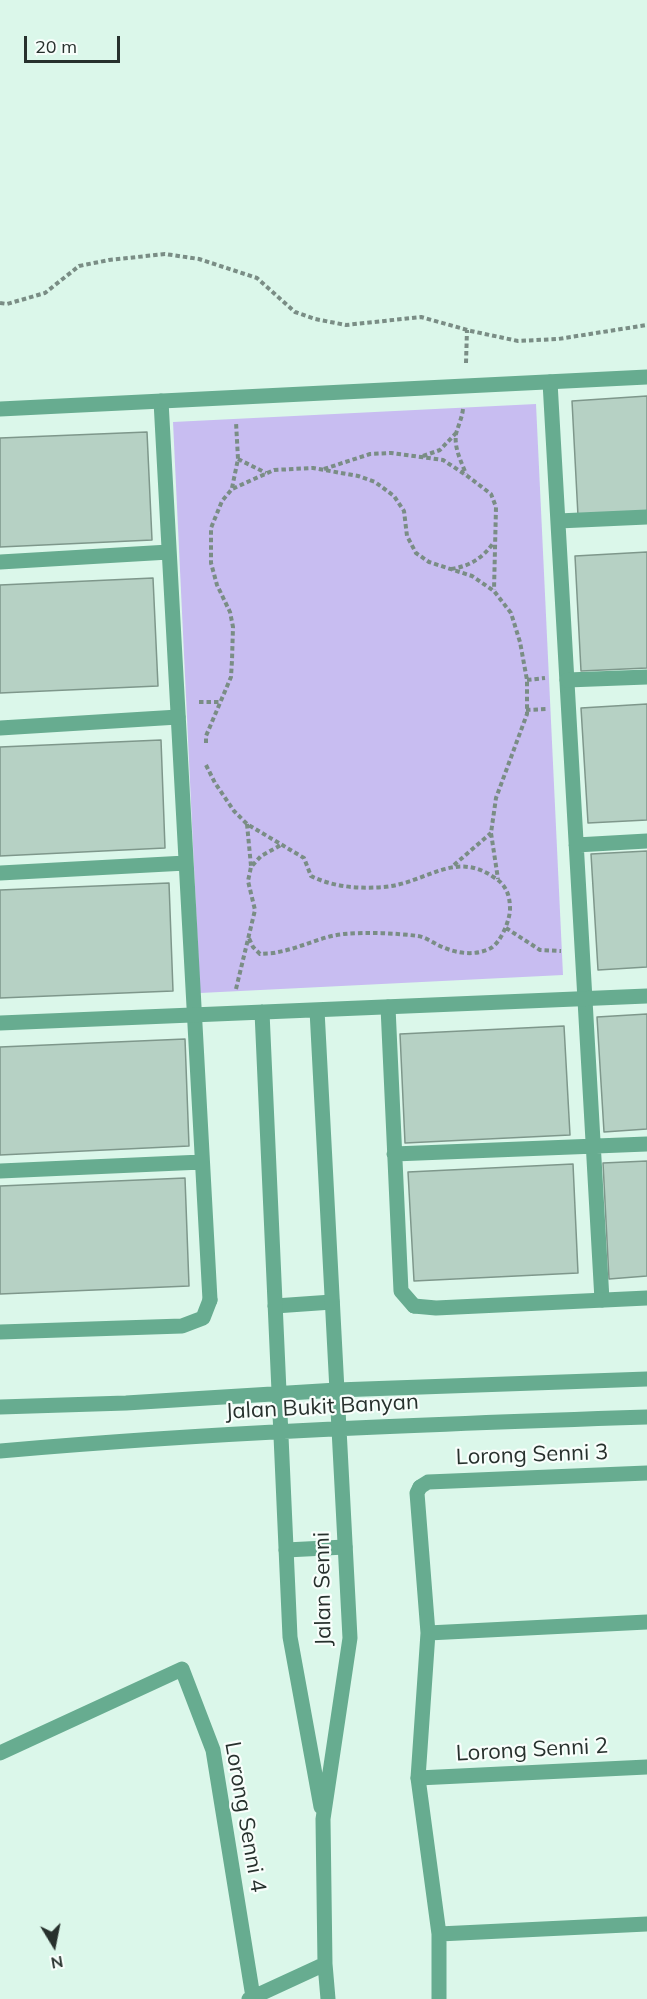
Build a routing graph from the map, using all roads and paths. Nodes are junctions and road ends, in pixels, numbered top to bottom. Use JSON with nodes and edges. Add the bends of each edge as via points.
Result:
{"nodes":[{"id":1,"x":0,"y":303,"type":"edge"},
{"id":2,"x":647,"y":325,"type":"edge"},
{"id":3,"x":467,"y":330,"type":"junction"},
{"id":4,"x":647,"y":377,"type":"edge"},
{"id":5,"x":550,"y":382,"type":"junction"},
{"id":6,"x":465,"y":386,"type":"junction"},
{"id":7,"x":235,"y":398,"type":"junction"},
{"id":8,"x":160,"y":401,"type":"junction"},
{"id":9,"x":0,"y":409,"type":"edge"},
{"id":10,"x":456,"y":432,"type":"junction"},
{"id":11,"x":423,"y":456,"type":"junction"},
{"id":12,"x":238,"y":459,"type":"junction"},
{"id":13,"x":322,"y":470,"type":"junction"},
{"id":14,"x":266,"y":473,"type":"junction"},
{"id":15,"x":466,"y":475,"type":"junction"},
{"id":16,"x":232,"y":489,"type":"junction"},
{"id":17,"x":647,"y":517,"type":"edge"},
{"id":18,"x":558,"y":521,"type":"junction"},
{"id":19,"x":495,"y":541,"type":"junction"},
{"id":20,"x":169,"y":552,"type":"junction"},
{"id":21,"x":0,"y":562,"type":"edge"},
{"id":22,"x":450,"y":569,"type":"junction"},
{"id":23,"x":494,"y":591,"type":"junction"},
{"id":24,"x":647,"y":677,"type":"edge"},
{"id":25,"x":567,"y":680,"type":"junction"},
{"id":26,"x":178,"y":717,"type":"junction"},
{"id":27,"x":0,"y":728,"type":"edge"},
{"id":28,"x":206,"y":745,"type":"dead end"},
{"id":29,"x":205,"y":761,"type":"dead end"},
{"id":30,"x":247,"y":824,"type":"junction"},
{"id":31,"x":491,"y":833,"type":"junction"},
{"id":32,"x":647,"y":841,"type":"edge"},
{"id":33,"x":282,"y":844,"type":"junction"},
{"id":34,"x":576,"y":845,"type":"junction"},
{"id":35,"x":186,"y":864,"type":"junction"},
{"id":36,"x":454,"y":865,"type":"junction"},
{"id":37,"x":251,"y":867,"type":"junction"},
{"id":38,"x":0,"y":873,"type":"edge"},
{"id":39,"x":498,"y":879,"type":"junction"},
{"id":40,"x":506,"y":928,"type":"junction"},
{"id":41,"x":248,"y":936,"type":"junction"},
{"id":42,"x":582,"y":953,"type":"junction"},
{"id":43,"x":647,"y":996,"type":"edge"},
{"id":44,"x":585,"y":999,"type":"junction"},
{"id":45,"x":388,"y":1007,"type":"junction"},
{"id":46,"x":317,"y":1010,"type":"junction"},
{"id":47,"x":262,"y":1012,"type":"junction"},
{"id":48,"x":231,"y":1013,"type":"junction"},
{"id":49,"x":195,"y":1015,"type":"junction"},
{"id":50,"x":0,"y":1023,"type":"edge"},
{"id":51,"x":647,"y":1144,"type":"edge"},
{"id":52,"x":593,"y":1146,"type":"junction"},
{"id":53,"x":394,"y":1154,"type":"junction"},
{"id":54,"x":202,"y":1162,"type":"junction"},
{"id":55,"x":0,"y":1171,"type":"edge"},
{"id":56,"x":647,"y":1298,"type":"edge"},
{"id":57,"x":602,"y":1300,"type":"junction"},
{"id":58,"x":332,"y":1302,"type":"junction"},
{"id":59,"x":275,"y":1306,"type":"junction"},
{"id":60,"x":0,"y":1332,"type":"edge"},
{"id":61,"x":647,"y":1379,"type":"edge"},
{"id":62,"x":337,"y":1390,"type":"junction"},
{"id":63,"x":279,"y":1394,"type":"junction"},
{"id":64,"x":0,"y":1407,"type":"edge"},
{"id":65,"x":647,"y":1417,"type":"edge"},
{"id":66,"x":339,"y":1428,"type":"junction"},
{"id":67,"x":281,"y":1432,"type":"junction"},
{"id":68,"x":0,"y":1451,"type":"edge"},
{"id":69,"x":647,"y":1473,"type":"edge"},
{"id":70,"x":345,"y":1547,"type":"junction"},
{"id":71,"x":286,"y":1550,"type":"junction"},
{"id":72,"x":647,"y":1622,"type":"edge"},
{"id":73,"x":428,"y":1633,"type":"junction"},
{"id":74,"x":0,"y":1753,"type":"edge"},
{"id":75,"x":647,"y":1767,"type":"edge"},
{"id":76,"x":418,"y":1778,"type":"junction"},
{"id":77,"x":323,"y":1819,"type":"junction"},
{"id":78,"x":647,"y":1924,"type":"edge"},
{"id":79,"x":439,"y":1934,"type":"junction"},
{"id":80,"x":325,"y":1964,"type":"junction"},
{"id":81,"x":251,"y":1998,"type":"edge"},
{"id":82,"x":328,"y":1999,"type":"edge"},
{"id":83,"x":439,"y":1999,"type":"edge"}],
"edges":[{"from":1,"to":3,"type":"path","via":[[45,293],[79,266],[165,254],[199,259],[257,278],[295,312],[315,319],[346,325],[421,317]]},
{"from":2,"to":3,"type":"path","via":[[518,341]]},
{"from":3,"to":6,"type":"path"},
{"from":4,"to":5,"type":"street"},
{"from":5,"to":6,"type":"street"},
{"from":5,"to":18,"type":"street"},
{"from":6,"to":7,"type":"street"},
{"from":6,"to":10,"type":"path","via":[[462,419]]},
{"from":7,"to":8,"type":"street"},
{"from":7,"to":12,"type":"path"},
{"from":8,"to":9,"type":"street"},
{"from":8,"to":20,"type":"street"},
{"from":10,"to":11,"type":"path","via":[[440,450]]},
{"from":10,"to":15,"type":"path","via":[[456,446]]},
{"from":11,"to":13,"type":"path","via":[[370,454]]},
{"from":11,"to":15,"type":"path","via":[[443,459]]},
{"from":12,"to":14,"type":"path"},
{"from":12,"to":16,"type":"path"},
{"from":13,"to":14,"type":"path"},
{"from":13,"to":22,"type":"path","via":[[375,482],[404,511],[407,536],[416,553]]},
{"from":14,"to":16,"type":"path"},
{"from":15,"to":19,"type":"path","via":[[490,494],[495,507]]},
{"from":16,"to":28,"type":"path","via":[[222,501],[212,528],[211,552],[217,585],[233,627],[231,677],[206,736]]},
{"from":17,"to":18,"type":"street"},
{"from":18,"to":25,"type":"street"},
{"from":19,"to":22,"type":"path","via":[[476,561]]},
{"from":19,"to":23,"type":"path"},
{"from":20,"to":21,"type":"street"},
{"from":20,"to":26,"type":"street"},
{"from":22,"to":23,"type":"path","via":[[472,576]]},
{"from":23,"to":31,"type":"path","via":[[511,614],[520,642],[526,714],[496,798]]},
{"from":24,"to":25,"type":"street"},
{"from":25,"to":34,"type":"street"},
{"from":26,"to":27,"type":"street"},
{"from":26,"to":35,"type":"street"},
{"from":29,"to":30,"type":"path","via":[[215,783]]},
{"from":30,"to":33,"type":"path"},
{"from":30,"to":37,"type":"path"},
{"from":31,"to":36,"type":"path"},
{"from":31,"to":39,"type":"path"},
{"from":32,"to":34,"type":"street"},
{"from":33,"to":36,"type":"path","via":[[304,858],[311,876],[355,887],[384,887],[421,879]]},
{"from":33,"to":37,"type":"path"},
{"from":34,"to":42,"type":"street"},
{"from":35,"to":38,"type":"street"},
{"from":35,"to":49,"type":"street"},
{"from":36,"to":39,"type":"path","via":[[469,865]]},
{"from":37,"to":41,"type":"path","via":[[248,881],[255,910]]},
{"from":39,"to":40,"type":"path","via":[[510,897]]},
{"from":40,"to":41,"type":"path","via":[[492,947],[473,953],[452,952],[420,936],[344,934],[260,954]]},
{"from":40,"to":42,"type":"path","via":[[540,950]]},
{"from":41,"to":48,"type":"path"},
{"from":42,"to":44,"type":"street"},
{"from":43,"to":44,"type":"street"},
{"from":44,"to":45,"type":"street"},
{"from":44,"to":52,"type":"street"},
{"from":45,"to":46,"type":"street"},
{"from":45,"to":53,"type":"street"},
{"from":46,"to":47,"type":"street"},
{"from":46,"to":58,"type":"street","name":"Jalan Senni"},
{"from":47,"to":48,"type":"street"},
{"from":47,"to":59,"type":"street","name":"Jalan Senni"},
{"from":48,"to":49,"type":"street"},
{"from":49,"to":50,"type":"street"},
{"from":49,"to":54,"type":"street"},
{"from":51,"to":52,"type":"street"},
{"from":52,"to":53,"type":"street"},
{"from":52,"to":57,"type":"street"},
{"from":53,"to":57,"type":"street","via":[[401,1291],[414,1306]]},
{"from":54,"to":55,"type":"street"},
{"from":54,"to":60,"type":"street","via":[[210,1300],[203,1318],[182,1326]]},
{"from":56,"to":57,"type":"street"},
{"from":58,"to":59,"type":"street"},
{"from":58,"to":62,"type":"street","name":"Jalan Senni"},
{"from":59,"to":63,"type":"street","name":"Jalan Senni"},
{"from":61,"to":62,"type":"street","name":"Jalan Bukit Banyan"},
{"from":62,"to":63,"type":"street","name":"Jalan Bukit Banyan"},
{"from":62,"to":66,"type":"street","name":"Jalan Senni"},
{"from":63,"to":64,"type":"street","name":"Jalan Bukit Banyan"},
{"from":63,"to":67,"type":"street","name":"Jalan Senni"},
{"from":65,"to":66,"type":"street","name":"Jalan Bukit Banyan"},
{"from":66,"to":67,"type":"street","name":"Jalan Bukit Banyan"},
{"from":66,"to":70,"type":"street","name":"Jalan Senni"},
{"from":67,"to":68,"type":"street","name":"Jalan Bukit Banyan"},
{"from":67,"to":71,"type":"street","name":"Jalan Senni"},
{"from":69,"to":73,"type":"street","name":"Lorong Senni 3","via":[[428,1482],[420,1486],[417,1493]]},
{"from":70,"to":71,"type":"street"},
{"from":70,"to":77,"type":"street","name":"Jalan Senni","via":[[350,1638]]},
{"from":71,"to":77,"type":"street","name":"Jalan Senni","via":[[290,1637]]},
{"from":72,"to":73,"type":"street"},
{"from":73,"to":76,"type":"street"},
{"from":74,"to":81,"type":"street","name":"Lorong Senni 4","via":[[182,1669],[213,1750]]},
{"from":75,"to":76,"type":"street","name":"Lorong Senni 2"},
{"from":76,"to":79,"type":"street"},
{"from":77,"to":80,"type":"street","name":"Jalan Senni"},
{"from":78,"to":79,"type":"street"},
{"from":79,"to":83,"type":"street"},
{"from":80,"to":81,"type":"street"},
{"from":80,"to":82,"type":"street","name":"Jalan Senni"}]}
